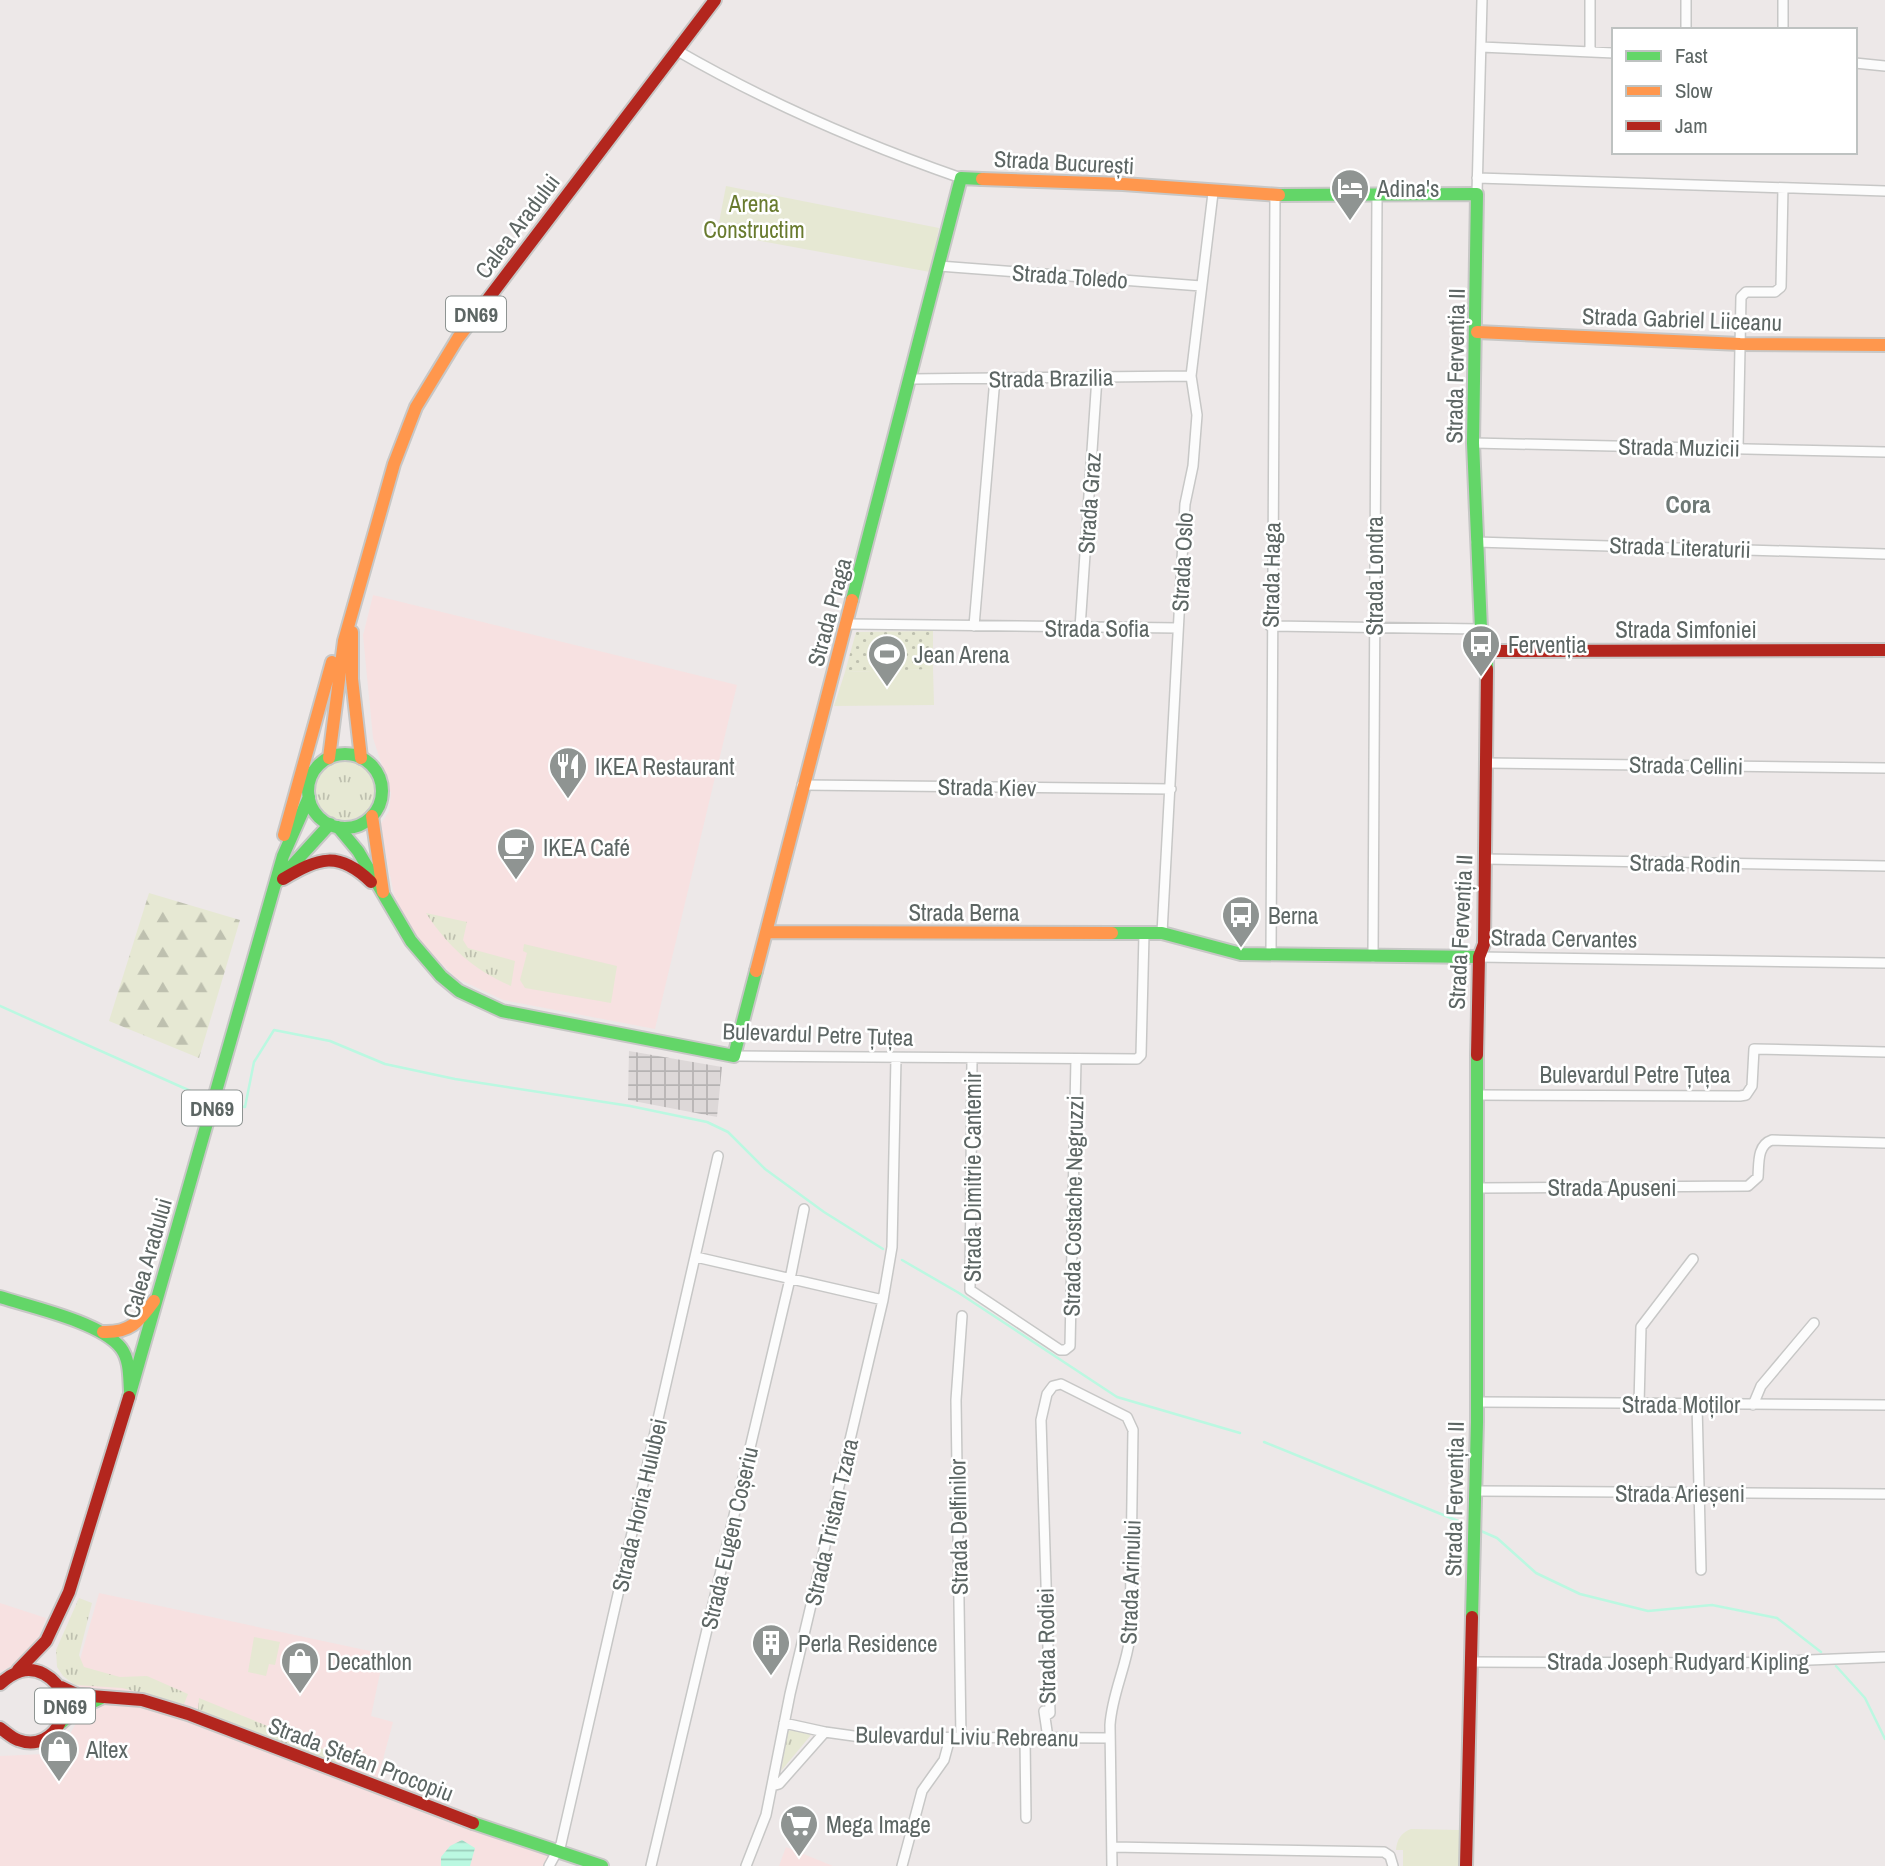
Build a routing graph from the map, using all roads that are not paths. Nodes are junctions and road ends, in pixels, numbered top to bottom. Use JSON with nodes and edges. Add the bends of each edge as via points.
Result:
{"nodes":[{"id":1,"x":715,"y":0,"type":"edge"},
{"id":2,"x":1482,"y":0,"type":"edge"},
{"id":3,"x":1590,"y":0,"type":"edge"},
{"id":4,"x":1686,"y":0,"type":"edge"},
{"id":5,"x":1783,"y":0,"type":"edge"},
{"id":6,"x":1686,"y":28,"type":"edge"},
{"id":7,"x":1783,"y":28,"type":"edge"},
{"id":8,"x":1481,"y":47,"type":"junction"},
{"id":9,"x":676,"y":50,"type":"junction"},
{"id":10,"x":1590,"y":52,"type":"junction"},
{"id":11,"x":1612,"y":53,"type":"edge"},
{"id":12,"x":1857,"y":63,"type":"edge"},
{"id":13,"x":1885,"y":66,"type":"edge"},
{"id":14,"x":961,"y":178,"type":"junction"},
{"id":15,"x":1478,"y":178,"type":"junction"},
{"id":16,"x":1783,"y":188,"type":"junction"},
{"id":17,"x":1885,"y":191,"type":"edge"},
{"id":18,"x":1213,"y":192,"type":"junction"},
{"id":19,"x":1477,"y":194,"type":"junction"},
{"id":20,"x":1275,"y":195,"type":"junction"},
{"id":21,"x":1377,"y":196,"type":"junction"},
{"id":22,"x":939,"y":266,"type":"junction"},
{"id":23,"x":1201,"y":286,"type":"junction"},
{"id":24,"x":1477,"y":332,"type":"junction"},
{"id":25,"x":1740,"y":344,"type":"junction"},
{"id":26,"x":1885,"y":345,"type":"edge"},
{"id":27,"x":1191,"y":376,"type":"junction"},
{"id":28,"x":1097,"y":377,"type":"junction"},
{"id":29,"x":995,"y":378,"type":"junction"},
{"id":30,"x":911,"y":379,"type":"junction"},
{"id":31,"x":1474,"y":443,"type":"junction"},
{"id":32,"x":1738,"y":448,"type":"junction"},
{"id":33,"x":1885,"y":452,"type":"edge"},
{"id":34,"x":1476,"y":542,"type":"junction"},
{"id":35,"x":1885,"y":554,"type":"edge"},
{"id":36,"x":352,"y":617,"type":"junction"},
{"id":37,"x":848,"y":624,"type":"junction"},
{"id":38,"x":974,"y":626,"type":"junction"},
{"id":39,"x":1270,"y":626,"type":"junction"},
{"id":40,"x":1080,"y":628,"type":"junction"},
{"id":41,"x":1178,"y":628,"type":"junction"},
{"id":42,"x":1374,"y":629,"type":"junction"},
{"id":43,"x":1481,"y":629,"type":"junction"},
{"id":44,"x":1487,"y":650,"type":"junction"},
{"id":45,"x":1885,"y":650,"type":"edge"},
{"id":46,"x":329,"y":758,"type":"junction"},
{"id":47,"x":361,"y":758,"type":"junction"},
{"id":48,"x":1487,"y":763,"type":"junction"},
{"id":49,"x":1885,"y":768,"type":"edge"},
{"id":50,"x":802,"y":785,"type":"junction"},
{"id":51,"x":1171,"y":789,"type":"junction"},
{"id":52,"x":309,"y":797,"type":"junction"},
{"id":53,"x":372,"y":816,"type":"junction"},
{"id":54,"x":334,"y":826,"type":"junction"},
{"id":55,"x":1485,"y":859,"type":"junction"},
{"id":56,"x":1885,"y":866,"type":"edge"},
{"id":57,"x":277,"y":883,"type":"junction"},
{"id":58,"x":383,"y":896,"type":"junction"},
{"id":59,"x":766,"y":932,"type":"junction"},
{"id":60,"x":1144,"y":933,"type":"junction"},
{"id":61,"x":1162,"y":933,"type":"junction"},
{"id":62,"x":1270,"y":954,"type":"junction"},
{"id":63,"x":1373,"y":957,"type":"junction"},
{"id":64,"x":1479,"y":957,"type":"junction"},
{"id":65,"x":1885,"y":963,"type":"edge"},
{"id":66,"x":1885,"y":1052,"type":"edge"},
{"id":67,"x":734,"y":1056,"type":"junction"},
{"id":68,"x":896,"y":1058,"type":"junction"},
{"id":69,"x":972,"y":1059,"type":"junction"},
{"id":70,"x":1076,"y":1059,"type":"junction"},
{"id":71,"x":1476,"y":1095,"type":"junction"},
{"id":72,"x":1885,"y":1143,"type":"edge"},
{"id":73,"x":718,"y":1156,"type":"dead end"},
{"id":74,"x":1477,"y":1188,"type":"junction"},
{"id":75,"x":804,"y":1209,"type":"dead end"},
{"id":76,"x":696,"y":1257,"type":"junction"},
{"id":77,"x":1693,"y":1259,"type":"dead end"},
{"id":78,"x":790,"y":1279,"type":"junction"},
{"id":79,"x":0,"y":1297,"type":"edge"},
{"id":80,"x":157,"y":1298,"type":"junction"},
{"id":81,"x":883,"y":1300,"type":"junction"},
{"id":82,"x":962,"y":1316,"type":"dead end"},
{"id":83,"x":1814,"y":1322,"type":"dead end"},
{"id":84,"x":99,"y":1332,"type":"junction"},
{"id":85,"x":1065,"y":1350,"type":"joint"},
{"id":86,"x":1057,"y":1384,"type":"joint"},
{"id":87,"x":131,"y":1391,"type":"junction"},
{"id":88,"x":1477,"y":1402,"type":"junction"},
{"id":89,"x":1639,"y":1404,"type":"junction"},
{"id":90,"x":1698,"y":1405,"type":"junction"},
{"id":91,"x":1753,"y":1405,"type":"junction"},
{"id":92,"x":1885,"y":1405,"type":"edge"},
{"id":93,"x":1475,"y":1491,"type":"junction"},
{"id":94,"x":1697,"y":1493,"type":"junction"},
{"id":95,"x":1885,"y":1494,"type":"edge"},
{"id":96,"x":1700,"y":1570,"type":"dead end"},
{"id":97,"x":47,"y":1641,"type":"junction"},
{"id":98,"x":1885,"y":1657,"type":"edge"},
{"id":99,"x":1471,"y":1662,"type":"junction"},
{"id":100,"x":19,"y":1671,"type":"junction"},
{"id":101,"x":57,"y":1683,"type":"junction"},
{"id":102,"x":0,"y":1684,"type":"edge"},
{"id":103,"x":105,"y":1696,"type":"junction"},
{"id":104,"x":61,"y":1723,"type":"junction"},
{"id":105,"x":784,"y":1723,"type":"junction"},
{"id":106,"x":0,"y":1728,"type":"edge"},
{"id":107,"x":825,"y":1732,"type":"junction"},
{"id":108,"x":950,"y":1738,"type":"junction"},
{"id":109,"x":961,"y":1738,"type":"junction"},
{"id":110,"x":1025,"y":1738,"type":"junction"},
{"id":111,"x":1048,"y":1738,"type":"junction"},
{"id":112,"x":1110,"y":1738,"type":"junction"},
{"id":113,"x":0,"y":1740,"type":"edge"},
{"id":114,"x":18,"y":1741,"type":"junction"},
{"id":115,"x":772,"y":1786,"type":"junction"},
{"id":116,"x":1026,"y":1818,"type":"dead end"},
{"id":117,"x":1112,"y":1847,"type":"junction"},
{"id":118,"x":556,"y":1852,"type":"junction"},
{"id":119,"x":753,"y":1854,"type":"junction"},
{"id":120,"x":549,"y":1866,"type":"edge"},
{"id":121,"x":602,"y":1866,"type":"edge"},
{"id":122,"x":651,"y":1866,"type":"edge"},
{"id":123,"x":741,"y":1866,"type":"edge"},
{"id":124,"x":746,"y":1866,"type":"edge"},
{"id":125,"x":902,"y":1866,"type":"edge"},
{"id":126,"x":1112,"y":1866,"type":"edge"},
{"id":127,"x":1393,"y":1866,"type":"edge"},
{"id":128,"x":1466,"y":1866,"type":"edge"}],
"edges":[{"from":1,"to":9,"type":"street","name":"Calea Aradului","number":"DN69"},
{"from":2,"to":8,"type":"street","name":"Strada Fervenția II"},
{"from":3,"to":10,"type":"street"},
{"from":4,"to":6,"type":"street"},
{"from":5,"to":7,"type":"street"},
{"from":8,"to":10,"type":"street"},
{"from":8,"to":15,"type":"street","name":"Strada Fervenția II"},
{"from":9,"to":14,"type":"street","name":"Strada București","via":[[817,121]]},
{"from":9,"to":36,"type":"street","name":"Calea Aradului","number":"DN69","via":[[435,371],[404,435]]},
{"from":10,"to":11,"type":"street"},
{"from":12,"to":13,"type":"street"},
{"from":14,"to":18,"type":"street","name":"Strada București"},
{"from":14,"to":22,"type":"street","name":"Strada Praga"},
{"from":15,"to":16,"type":"street"},
{"from":15,"to":19,"type":"street","name":"Strada Fervenția II"},
{"from":16,"to":17,"type":"street"},
{"from":16,"to":25,"type":"street","via":[[1781,288],[1742,293]]},
{"from":18,"to":20,"type":"street","name":"Strada București"},
{"from":18,"to":23,"type":"street","name":"Strada Oslo"},
{"from":19,"to":21,"type":"street","name":"Strada București"},
{"from":19,"to":24,"type":"street","name":"Strada Fervenția II"},
{"from":20,"to":21,"type":"street","name":"Strada București"},
{"from":20,"to":39,"type":"street","name":"Strada Haga"},
{"from":21,"to":42,"type":"street","name":"Strada Londra"},
{"from":22,"to":23,"type":"street","name":"Strada Toledo"},
{"from":22,"to":30,"type":"street","name":"Strada Praga"},
{"from":23,"to":27,"type":"street","name":"Strada Oslo"},
{"from":24,"to":25,"type":"street","name":"Strada Gabriel Liiceanu"},
{"from":24,"to":31,"type":"street","name":"Strada Fervenția II"},
{"from":25,"to":26,"type":"street","name":"Strada Gabriel Liiceanu"},
{"from":25,"to":32,"type":"street"},
{"from":27,"to":28,"type":"street","name":"Strada Brazilia"},
{"from":27,"to":41,"type":"street","name":"Strada Oslo","via":[[1196,415]]},
{"from":28,"to":29,"type":"street","name":"Strada Brazilia"},
{"from":28,"to":40,"type":"street","name":"Strada Graz"},
{"from":29,"to":30,"type":"street","name":"Strada Brazilia"},
{"from":29,"to":38,"type":"street"},
{"from":30,"to":37,"type":"street","name":"Strada Praga"},
{"from":31,"to":32,"type":"street","name":"Strada Muzicii"},
{"from":31,"to":34,"type":"street","name":"Strada Fervenția II"},
{"from":32,"to":33,"type":"street","name":"Strada Muzicii"},
{"from":34,"to":35,"type":"street","name":"Strada Literaturii"},
{"from":34,"to":43,"type":"street","name":"Strada Fervenția II"},
{"from":36,"to":46,"type":"street","name":"Calea Aradului","number":"DN69","via":[[339,664]]},
{"from":36,"to":47,"type":"street","name":"Calea Aradului","number":"DN69","via":[[352,679]]},
{"from":36,"to":57,"type":"street","number":"DN69","via":[[339,639],[276,863]]},
{"from":37,"to":38,"type":"street","name":"Strada Sofia"},
{"from":37,"to":50,"type":"street","name":"Strada Praga"},
{"from":38,"to":40,"type":"street","name":"Strada Sofia"},
{"from":39,"to":42,"type":"street"},
{"from":39,"to":62,"type":"street","name":"Strada Haga"},
{"from":40,"to":41,"type":"street","name":"Strada Sofia"},
{"from":41,"to":51,"type":"street","name":"Strada Oslo"},
{"from":42,"to":43,"type":"street"},
{"from":42,"to":63,"type":"street","name":"Strada Londra"},
{"from":43,"to":44,"type":"street","name":"Strada Fervenția II"},
{"from":44,"to":45,"type":"street","name":"Strada Simfoniei"},
{"from":44,"to":48,"type":"street","name":"Strada Fervenția II"},
{"from":46,"to":47,"type":"street","via":[[345,754]]},
{"from":46,"to":52,"type":"street","number":"DN69","via":[[310,778]]},
{"from":47,"to":53,"type":"street","number":"DN69","via":[[380,780],[380,804]]},
{"from":48,"to":49,"type":"street","name":"Strada Cellini"},
{"from":48,"to":55,"type":"street","name":"Strada Fervenția II"},
{"from":50,"to":51,"type":"street","name":"Strada Kiev"},
{"from":50,"to":59,"type":"street","name":"Strada Praga"},
{"from":51,"to":61,"type":"street","name":"Strada Oslo"},
{"from":52,"to":54,"type":"street","via":[[316,813]]},
{"from":52,"to":57,"type":"street","name":"Calea Aradului","number":"DN69","via":[[283,856]]},
{"from":53,"to":54,"type":"street","via":[[356,826]]},
{"from":53,"to":58,"type":"street","name":"Bulevardul Petre Țuțea"},
{"from":54,"to":57,"type":"street","name":"Calea Aradului","number":"DN69"},
{"from":54,"to":58,"type":"street","name":"Bulevardul Petre Țuțea","via":[[353,841]]},
{"from":55,"to":56,"type":"street","name":"Strada Rodin"},
{"from":55,"to":64,"type":"street","name":"Strada Fervenția II","via":[[1484,944]]},
{"from":57,"to":58,"type":"street","via":[[314,861],[341,860],[366,876]]},
{"from":57,"to":80,"type":"street","name":"Calea Aradului","number":"DN69"},
{"from":58,"to":67,"type":"street","name":"Bulevardul Petre Țuțea","via":[[424,960],[473,1001],[502,1011]]},
{"from":59,"to":60,"type":"street","name":"Strada Berna"},
{"from":59,"to":67,"type":"street","name":"Strada Praga"},
{"from":60,"to":61,"type":"street","name":"Strada Berna"},
{"from":60,"to":70,"type":"street","name":"Bulevardul Petre Țuțea","via":[[1140,1058]]},
{"from":61,"to":62,"type":"street","name":"Strada Cervantes","via":[[1186,937],[1210,950]]},
{"from":62,"to":63,"type":"street","name":"Strada Cervantes"},
{"from":63,"to":64,"type":"street","name":"Strada Cervantes"},
{"from":64,"to":65,"type":"street","name":"Strada Cervantes"},
{"from":64,"to":71,"type":"street","name":"Strada Fervenția II"},
{"from":66,"to":71,"type":"street","name":"Bulevardul Petre Țuțea","via":[[1754,1049],[1752,1086],[1740,1096]]},
{"from":67,"to":68,"type":"street","name":"Bulevardul Petre Țuțea"},
{"from":68,"to":69,"type":"street","name":"Bulevardul Petre Țuțea"},
{"from":68,"to":81,"type":"street","name":"Strada Tristan Tzara","via":[[892,1247]]},
{"from":69,"to":70,"type":"street","name":"Bulevardul Petre Țuțea"},
{"from":69,"to":85,"type":"street","name":"Strada Dimitrie Cantemir","via":[[972,1295]]},
{"from":70,"to":85,"type":"street","name":"Strada Costache Negruzzi","via":[[1070,1346]]},
{"from":71,"to":74,"type":"street","name":"Strada Fervenția II"},
{"from":72,"to":74,"type":"street","name":"Strada Apuseni","via":[[1772,1140],[1760,1149],[1758,1178],[1748,1186]]},
{"from":73,"to":76,"type":"street","name":"Strada Horia Hulubei"},
{"from":74,"to":88,"type":"street","name":"Strada Fervenția II"},
{"from":75,"to":78,"type":"street","name":"Strada Eugen Coșeriu"},
{"from":76,"to":78,"type":"street"},
{"from":76,"to":118,"type":"street","name":"Strada Horia Hulubei"},
{"from":77,"to":89,"type":"street","via":[[1641,1326]]},
{"from":78,"to":81,"type":"street"},
{"from":78,"to":122,"type":"street","name":"Strada Eugen Coșeriu"},
{"from":79,"to":84,"type":"street"},
{"from":80,"to":84,"type":"street","via":[[132,1329],[119,1334]]},
{"from":80,"to":87,"type":"street","name":"Calea Aradului","number":"DN69"},
{"from":81,"to":105,"type":"street","name":"Strada Tristan Tzara"},
{"from":82,"to":109,"type":"street","name":"Strada Delfinilor","via":[[957,1400]]},
{"from":83,"to":91,"type":"street","via":[[1760,1386]]},
{"from":84,"to":87,"type":"street","via":[[122,1349]]},
{"from":86,"to":111,"type":"street","name":"Strada Rodiei","via":[[1047,1394],[1044,1415]]},
{"from":86,"to":112,"type":"street","name":"Strada Arinului","via":[[1127,1417],[1132,1425],[1130,1637],[1112,1704]]},
{"from":87,"to":97,"type":"street","name":"Calea Aradului","number":"DN69","via":[[69,1592]]},
{"from":88,"to":89,"type":"street","name":"Strada Moților"},
{"from":88,"to":93,"type":"street","name":"Strada Fervenția II"},
{"from":89,"to":90,"type":"street","name":"Strada Moților"},
{"from":90,"to":91,"type":"street","name":"Strada Moților"},
{"from":90,"to":94,"type":"street"},
{"from":91,"to":92,"type":"street","name":"Strada Moților"},
{"from":93,"to":94,"type":"street","name":"Strada Arieșeni"},
{"from":93,"to":99,"type":"street","name":"Strada Fervenția II"},
{"from":94,"to":95,"type":"street","name":"Strada Arieșeni"},
{"from":94,"to":96,"type":"street"},
{"from":97,"to":100,"type":"street","name":"Calea Aradului","number":"DN69"},
{"from":97,"to":101,"type":"street","number":"DN69"},
{"from":98,"to":99,"type":"street","name":"Strada Joseph Rudyard Kipling","via":[[1735,1663]]},
{"from":99,"to":128,"type":"street","name":"Strada Fervenția II"},
{"from":100,"to":101,"type":"street","number":"DN69","via":[[38,1670]]},
{"from":100,"to":102,"type":"street","number":"DN69"},
{"from":101,"to":103,"type":"street","name":"Strada Ștefan Procopiu","via":[[78,1695]]},
{"from":101,"to":104,"type":"street","number":"DN69","via":[[65,1711]]},
{"from":103,"to":104,"type":"street"},
{"from":103,"to":118,"type":"street","name":"Strada Ștefan Procopiu","via":[[142,1700],[188,1714],[434,1810]]},
{"from":104,"to":114,"type":"street","number":"DN69","via":[[47,1738]]},
{"from":105,"to":107,"type":"street","name":"Bulevardul Liviu Rebreanu"},
{"from":105,"to":115,"type":"street","name":"Strada Tristan Tzara"},
{"from":106,"to":114,"type":"street","number":"DN69"},
{"from":107,"to":108,"type":"street","name":"Bulevardul Liviu Rebreanu"},
{"from":107,"to":115,"type":"street","name":"Bulevardul Liviu Rebreanu","via":[[779,1784]]},
{"from":108,"to":109,"type":"street","name":"Bulevardul Liviu Rebreanu"},
{"from":108,"to":125,"type":"street","via":[[944,1760],[922,1791]]},
{"from":109,"to":110,"type":"street","name":"Bulevardul Liviu Rebreanu"},
{"from":110,"to":111,"type":"street","name":"Bulevardul Liviu Rebreanu"},
{"from":110,"to":116,"type":"street"},
{"from":111,"to":112,"type":"street","name":"Bulevardul Liviu Rebreanu"},
{"from":112,"to":117,"type":"street","name":"Strada Arinului"},
{"from":113,"to":114,"type":"street","number":"DN69"},
{"from":115,"to":119,"type":"street","name":"Strada Tristan Tzara"},
{"from":117,"to":126,"type":"street","name":"Strada Arinului"},
{"from":117,"to":127,"type":"street","via":[[1384,1853]]},
{"from":118,"to":120,"type":"street","name":"Strada Horia Hulubei"},
{"from":118,"to":121,"type":"street","name":"Strada Ștefan Procopiu"},
{"from":119,"to":123,"type":"street"},
{"from":119,"to":124,"type":"street","name":"Strada Tristan Tzara"}]}
